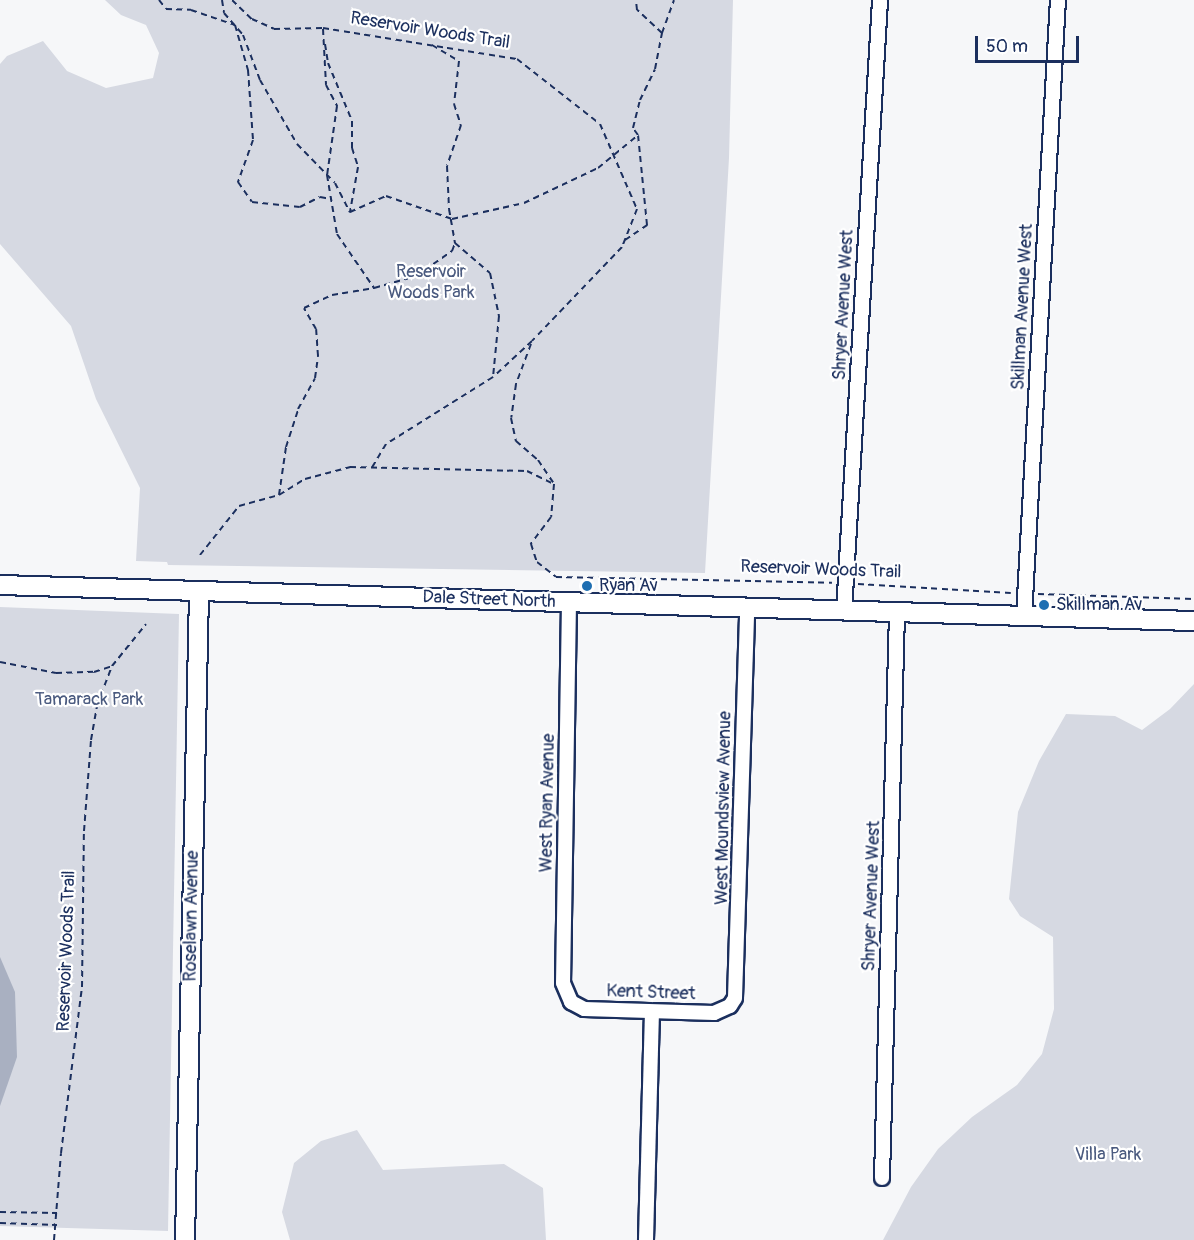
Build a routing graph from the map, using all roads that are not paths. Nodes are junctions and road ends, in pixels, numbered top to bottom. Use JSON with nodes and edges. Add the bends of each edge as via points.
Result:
{"nodes":[{"id":1,"x":880,"y":0,"type":"edge"},
{"id":2,"x":1058,"y":0,"type":"edge"},
{"id":3,"x":0,"y":585,"type":"edge"},
{"id":4,"x":199,"y":593,"type":"junction"},
{"id":5,"x":569,"y":602,"type":"junction"},
{"id":6,"x":747,"y":609,"type":"junction"},
{"id":7,"x":844,"y":612,"type":"junction"},
{"id":8,"x":897,"y":614,"type":"junction"},
{"id":9,"x":1024,"y":617,"type":"junction"},
{"id":10,"x":1194,"y":621,"type":"edge"},
{"id":11,"x":571,"y":1002,"type":"joint"},
{"id":12,"x":730,"y":1006,"type":"joint"},
{"id":13,"x":652,"y":1012,"type":"junction"},
{"id":14,"x":882,"y":1178,"type":"dead end"},
{"id":15,"x":184,"y":1240,"type":"edge"},
{"id":16,"x":646,"y":1240,"type":"edge"}],
"edges":[{"from":1,"to":7,"type":"street","name":"Shryer Avenue West"},
{"from":2,"to":9,"type":"street","name":"Skillman Avenue West"},
{"from":3,"to":4,"type":"main road","name":"Dale Street North"},
{"from":4,"to":5,"type":"main road","name":"Dale Street North"},
{"from":4,"to":15,"type":"main road","name":"Roselawn Avenue"},
{"from":5,"to":6,"type":"main road","name":"Dale Street North"},
{"from":5,"to":11,"type":"street","name":"West Ryan Avenue","via":[[563,983]]},
{"from":6,"to":7,"type":"main road","name":"Dale Street North"},
{"from":6,"to":12,"type":"street","name":"West Moundsview Avenue","via":[[738,991]]},
{"from":7,"to":8,"type":"main road","name":"Dale Street North"},
{"from":8,"to":9,"type":"main road","name":"Dale Street North"},
{"from":8,"to":14,"type":"street","name":"Shryer Avenue West"},
{"from":9,"to":10,"type":"main road","name":"Dale Street North"},
{"from":11,"to":13,"type":"street","name":"Kent Street","via":[[584,1009]]},
{"from":12,"to":13,"type":"street","name":"Kent Street","via":[[714,1013]]},
{"from":13,"to":16,"type":"street"}]}
